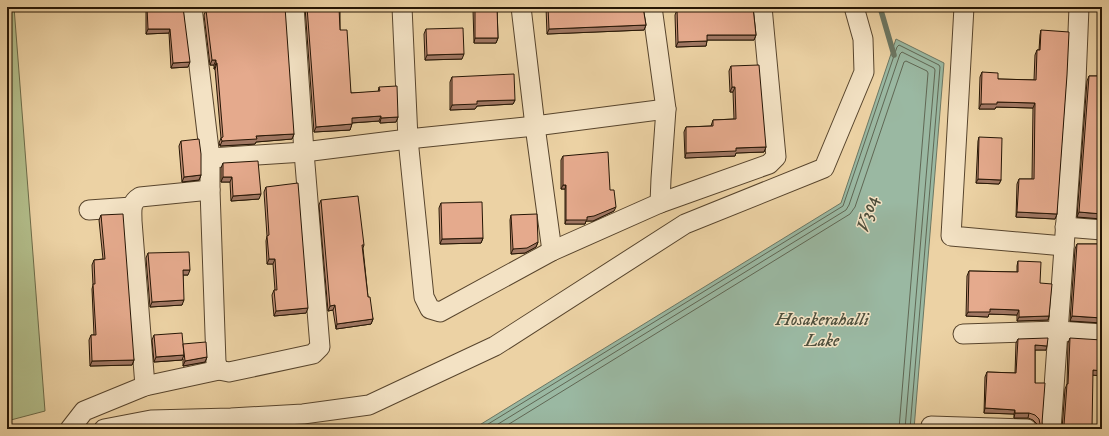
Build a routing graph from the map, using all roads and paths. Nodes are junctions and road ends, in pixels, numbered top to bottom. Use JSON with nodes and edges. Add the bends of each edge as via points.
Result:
{"nodes":[{"id":1,"x":192,"y":7,"type":"edge"},
{"id":2,"x":294,"y":7,"type":"edge"},
{"id":3,"x":402,"y":7,"type":"edge"},
{"id":4,"x":521,"y":7,"type":"edge"},
{"id":5,"x":652,"y":7,"type":"edge"},
{"id":6,"x":762,"y":7,"type":"edge"},
{"id":7,"x":854,"y":7,"type":"edge"},
{"id":8,"x":964,"y":7,"type":"edge"},
{"id":9,"x":1079,"y":7,"type":"edge"},
{"id":10,"x":666,"y":108,"type":"junction"},
{"id":11,"x":535,"y":126,"type":"junction"},
{"id":12,"x":408,"y":139,"type":"junction"},
{"id":13,"x":304,"y":152,"type":"junction"},
{"id":14,"x":210,"y":158,"type":"junction"},
{"id":15,"x":210,"y":190,"type":"junction"},
{"id":16,"x":660,"y":203,"type":"junction"},
{"id":17,"x":132,"y":207,"type":"junction"},
{"id":18,"x":89,"y":210,"type":"dead end"},
{"id":19,"x":1065,"y":227,"type":"junction"},
{"id":20,"x":1102,"y":230,"type":"edge"},
{"id":21,"x":1064,"y":246,"type":"junction"},
{"id":22,"x":552,"y":251,"type":"junction"},
{"id":23,"x":1059,"y":331,"type":"junction"},
{"id":24,"x":963,"y":334,"type":"dead end"},
{"id":25,"x":1102,"y":334,"type":"edge"},
{"id":26,"x":219,"y":370,"type":"junction"},
{"id":27,"x":145,"y":386,"type":"junction"},
{"id":28,"x":931,"y":426,"type":"dead end"},
{"id":29,"x":70,"y":429,"type":"edge"},
{"id":30,"x":104,"y":429,"type":"edge"},
{"id":31,"x":1027,"y":429,"type":"edge"},
{"id":32,"x":1051,"y":429,"type":"edge"}],
"edges":[{"from":1,"to":14,"type":"street"},
{"from":2,"to":13,"type":"street"},
{"from":3,"to":12,"type":"street"},
{"from":4,"to":11,"type":"street"},
{"from":5,"to":10,"type":"street"},
{"from":6,"to":16,"type":"street","via":[[776,157],[768,164]]},
{"from":7,"to":30,"type":"street","via":[[863,39],[864,72],[824,168],[686,224],[495,346],[369,405],[303,414],[150,420]]},
{"from":8,"to":21,"type":"street","via":[[951,236]]},
{"from":9,"to":19,"type":"street"},
{"from":10,"to":11,"type":"street"},
{"from":10,"to":16,"type":"street"},
{"from":11,"to":12,"type":"street"},
{"from":11,"to":22,"type":"street"},
{"from":12,"to":13,"type":"street"},
{"from":12,"to":22,"type":"street","via":[[424,297],[430,309],[440,312]]},
{"from":13,"to":14,"type":"street"},
{"from":13,"to":26,"type":"street","via":[[320,347],[313,354],[229,372]]},
{"from":14,"to":15,"type":"street"},
{"from":15,"to":17,"type":"street","via":[[140,197],[135,200]]},
{"from":15,"to":26,"type":"street","via":[[216,362]]},
{"from":16,"to":22,"type":"street"},
{"from":17,"to":18,"type":"street"},
{"from":17,"to":27,"type":"street"},
{"from":19,"to":20,"type":"street"},
{"from":19,"to":21,"type":"street"},
{"from":21,"to":23,"type":"street"},
{"from":23,"to":24,"type":"street"},
{"from":23,"to":25,"type":"street"},
{"from":23,"to":32,"type":"street"},
{"from":26,"to":27,"type":"street"},
{"from":27,"to":29,"type":"street","via":[[84,411]]},
{"from":28,"to":31,"type":"street"}]}
